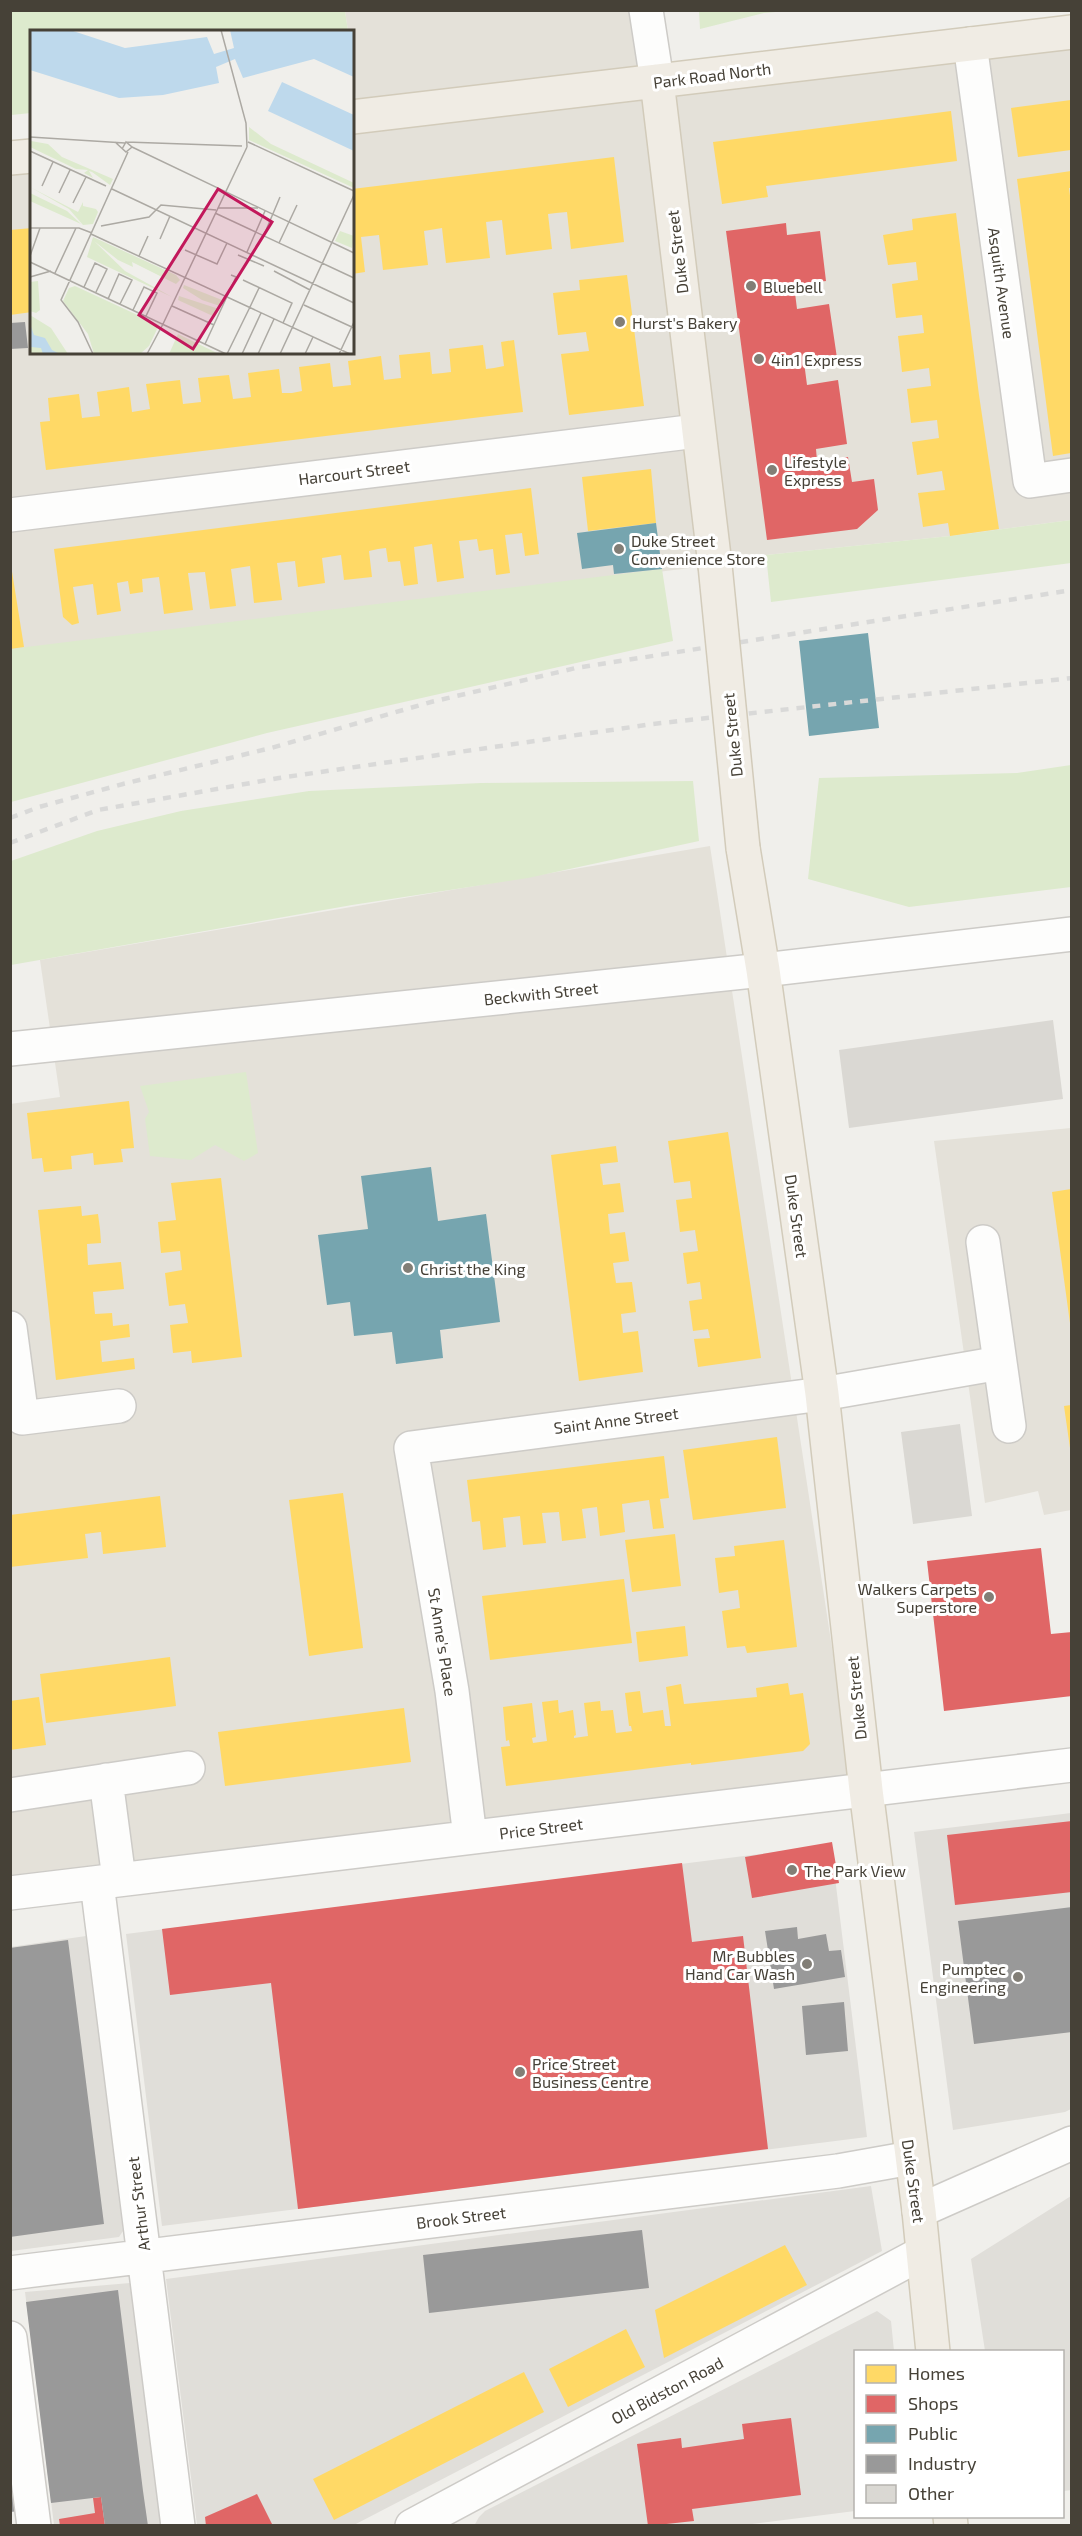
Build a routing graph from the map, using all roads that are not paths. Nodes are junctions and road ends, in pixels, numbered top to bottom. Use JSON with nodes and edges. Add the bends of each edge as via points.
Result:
{"nodes":[{"id":1,"x":646,"y":10,"type":"edge"},
{"id":2,"x":1071,"y":32,"type":"edge"},
{"id":3,"x":970,"y":44,"type":"junction"},
{"id":4,"x":657,"y":81,"type":"junction"},
{"id":5,"x":354,"y":117,"type":"edge"},
{"id":6,"x":30,"y":156,"type":"edge"},
{"id":7,"x":10,"y":158,"type":"edge"},
{"id":8,"x":697,"y":431,"type":"junction"},
{"id":9,"x":1071,"y":475,"type":"edge"},
{"id":10,"x":10,"y":515,"type":"edge"},
{"id":11,"x":1071,"y":934,"type":"edge"},
{"id":12,"x":763,"y":970,"type":"junction"},
{"id":13,"x":10,"y":1049,"type":"edge"},
{"id":14,"x":983,"y":1242,"type":"dead end"},
{"id":15,"x":10,"y":1328,"type":"edge"},
{"id":16,"x":1000,"y":1363,"type":"junction"},
{"id":17,"x":822,"y":1394,"type":"junction"},
{"id":18,"x":119,"y":1406,"type":"dead end"},
{"id":19,"x":1009,"y":1426,"type":"dead end"},
{"id":20,"x":411,"y":1448,"type":"joint"},
{"id":21,"x":1071,"y":1765,"type":"edge"},
{"id":22,"x":188,"y":1768,"type":"dead end"},
{"id":23,"x":106,"y":1780,"type":"junction"},
{"id":24,"x":866,"y":1790,"type":"junction"},
{"id":25,"x":10,"y":1795,"type":"edge"},
{"id":26,"x":470,"y":1837,"type":"junction"},
{"id":27,"x":108,"y":1881,"type":"junction"},
{"id":28,"x":10,"y":1893,"type":"edge"},
{"id":29,"x":1071,"y":2143,"type":"edge"},
{"id":30,"x":911,"y":2158,"type":"junction"},
{"id":31,"x":919,"y":2211,"type":"junction"},
{"id":32,"x":922,"y":2253,"type":"junction"},
{"id":33,"x":144,"y":2256,"type":"junction"},
{"id":34,"x":10,"y":2273,"type":"edge"},
{"id":35,"x":10,"y":2338,"type":"edge"},
{"id":36,"x":933,"y":2350,"type":"edge"},
{"id":37,"x":34,"y":2526,"type":"edge"},
{"id":38,"x":178,"y":2526,"type":"edge"},
{"id":39,"x":412,"y":2526,"type":"edge"}],
"edges":[{"from":1,"to":4,"type":"street"},
{"from":2,"to":3,"type":"main road","name":"Park Road North"},
{"from":3,"to":4,"type":"main road","name":"Park Road North"},
{"from":3,"to":9,"type":"street","name":"Asquith Avenue","via":[[1030,481]]},
{"from":4,"to":5,"type":"main road","name":"Park Road North"},
{"from":4,"to":8,"type":"main road","name":"Duke Street"},
{"from":6,"to":7,"type":"main road"},
{"from":8,"to":10,"type":"street","name":"Harcourt Street"},
{"from":8,"to":12,"type":"main road","name":"Duke Street","bridge":true,"via":[[743,848]]},
{"from":11,"to":12,"type":"street","name":"Beckwith Street"},
{"from":12,"to":13,"type":"street","name":"Beckwith Street"},
{"from":12,"to":17,"type":"main road","name":"Duke Street"},
{"from":14,"to":16,"type":"street"},
{"from":15,"to":18,"type":"street","via":[[22,1418]]},
{"from":16,"to":17,"type":"street","name":"Saint Anne Street"},
{"from":16,"to":19,"type":"street"},
{"from":17,"to":20,"type":"street","name":"Saint Anne Street"},
{"from":17,"to":24,"type":"main road","name":"Duke Street"},
{"from":20,"to":26,"type":"street","name":"St Anne's Place","via":[[452,1691]]},
{"from":21,"to":24,"type":"street","name":"Price Street"},
{"from":22,"to":23,"type":"street"},
{"from":23,"to":25,"type":"street"},
{"from":23,"to":27,"type":"street","name":"Arthur Street"},
{"from":24,"to":26,"type":"street","name":"Price Street"},
{"from":24,"to":30,"type":"main road","name":"Duke Street"},
{"from":26,"to":27,"type":"street","name":"Price Street"},
{"from":27,"to":28,"type":"street","name":"Price Street"},
{"from":27,"to":33,"type":"street","name":"Arthur Street"},
{"from":29,"to":31,"type":"street"},
{"from":30,"to":31,"type":"main road","name":"Duke Street"},
{"from":30,"to":33,"type":"street","name":"Brook Street","via":[[826,2173]]},
{"from":31,"to":32,"type":"main road","name":"Duke Street"},
{"from":32,"to":36,"type":"main road","name":"Duke Street"},
{"from":32,"to":39,"type":"street","name":"Old Bidston Road"},
{"from":33,"to":34,"type":"street","name":"Brook Street"},
{"from":33,"to":38,"type":"street","name":"Arthur Street"},
{"from":35,"to":37,"type":"street"}]}
